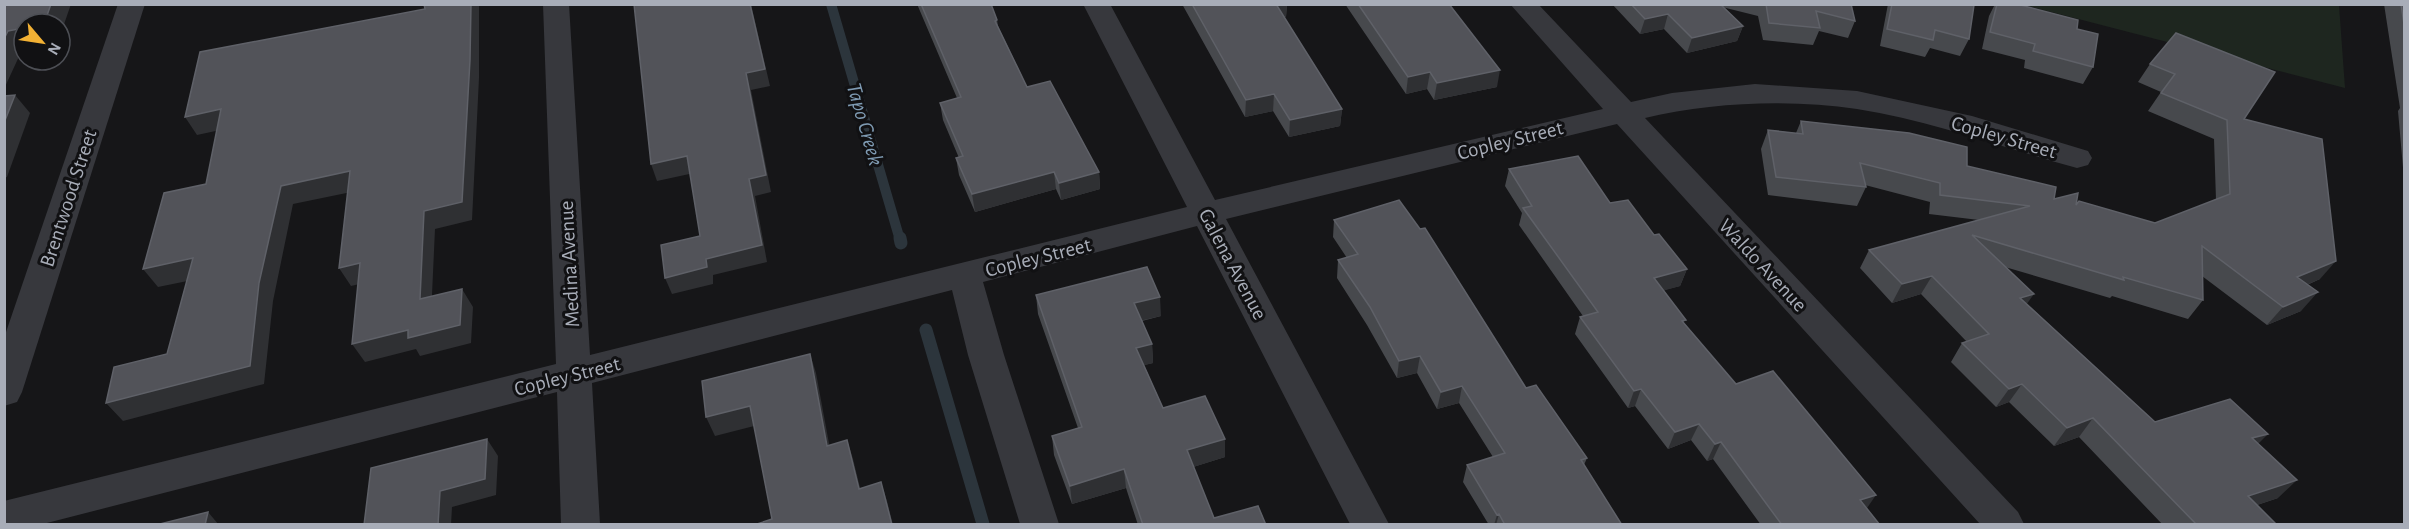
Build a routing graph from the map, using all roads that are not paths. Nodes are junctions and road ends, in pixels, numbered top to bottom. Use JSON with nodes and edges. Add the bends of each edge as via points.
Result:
{"nodes":[{"id":1,"x":132,"y":4,"type":"edge"},
{"id":2,"x":556,"y":4,"type":"edge"},
{"id":3,"x":1096,"y":4,"type":"edge"},
{"id":4,"x":1522,"y":4,"type":"edge"},
{"id":5,"x":1622,"y":113,"type":"junction"},
{"id":6,"x":2077,"y":158,"type":"dead end"},
{"id":7,"x":1206,"y":213,"type":"junction"},
{"id":8,"x":965,"y":275,"type":"junction"},
{"id":9,"x":574,"y":374,"type":"junction"},
{"id":10,"x":4,"y":392,"type":"edge"},
{"id":11,"x":4,"y":518,"type":"edge"},
{"id":12,"x":581,"y":525,"type":"edge"},
{"id":13,"x":1040,"y":525,"type":"edge"},
{"id":14,"x":1370,"y":525,"type":"edge"},
{"id":15,"x":2004,"y":525,"type":"edge"}],
"edges":[{"from":1,"to":10,"type":"street","name":"Brentwood Street"},
{"from":2,"to":9,"type":"street","name":"Medina Avenue"},
{"from":3,"to":7,"type":"street","name":"Galena Avenue"},
{"from":4,"to":5,"type":"street","name":"Waldo Avenue"},
{"from":5,"to":6,"type":"street","name":"Copley Street","via":[[1672,102],[1755,93],[1857,100],[1972,126]]},
{"from":5,"to":7,"type":"street","name":"Copley Street"},
{"from":5,"to":15,"type":"street","name":"Waldo Avenue"},
{"from":7,"to":8,"type":"street","name":"Copley Street"},
{"from":7,"to":14,"type":"street","name":"Galena Avenue"},
{"from":8,"to":9,"type":"street","name":"Copley Street"},
{"from":8,"to":13,"type":"street"},
{"from":9,"to":11,"type":"street","name":"Copley Street"},
{"from":9,"to":12,"type":"street","name":"Medina Avenue"}]}
